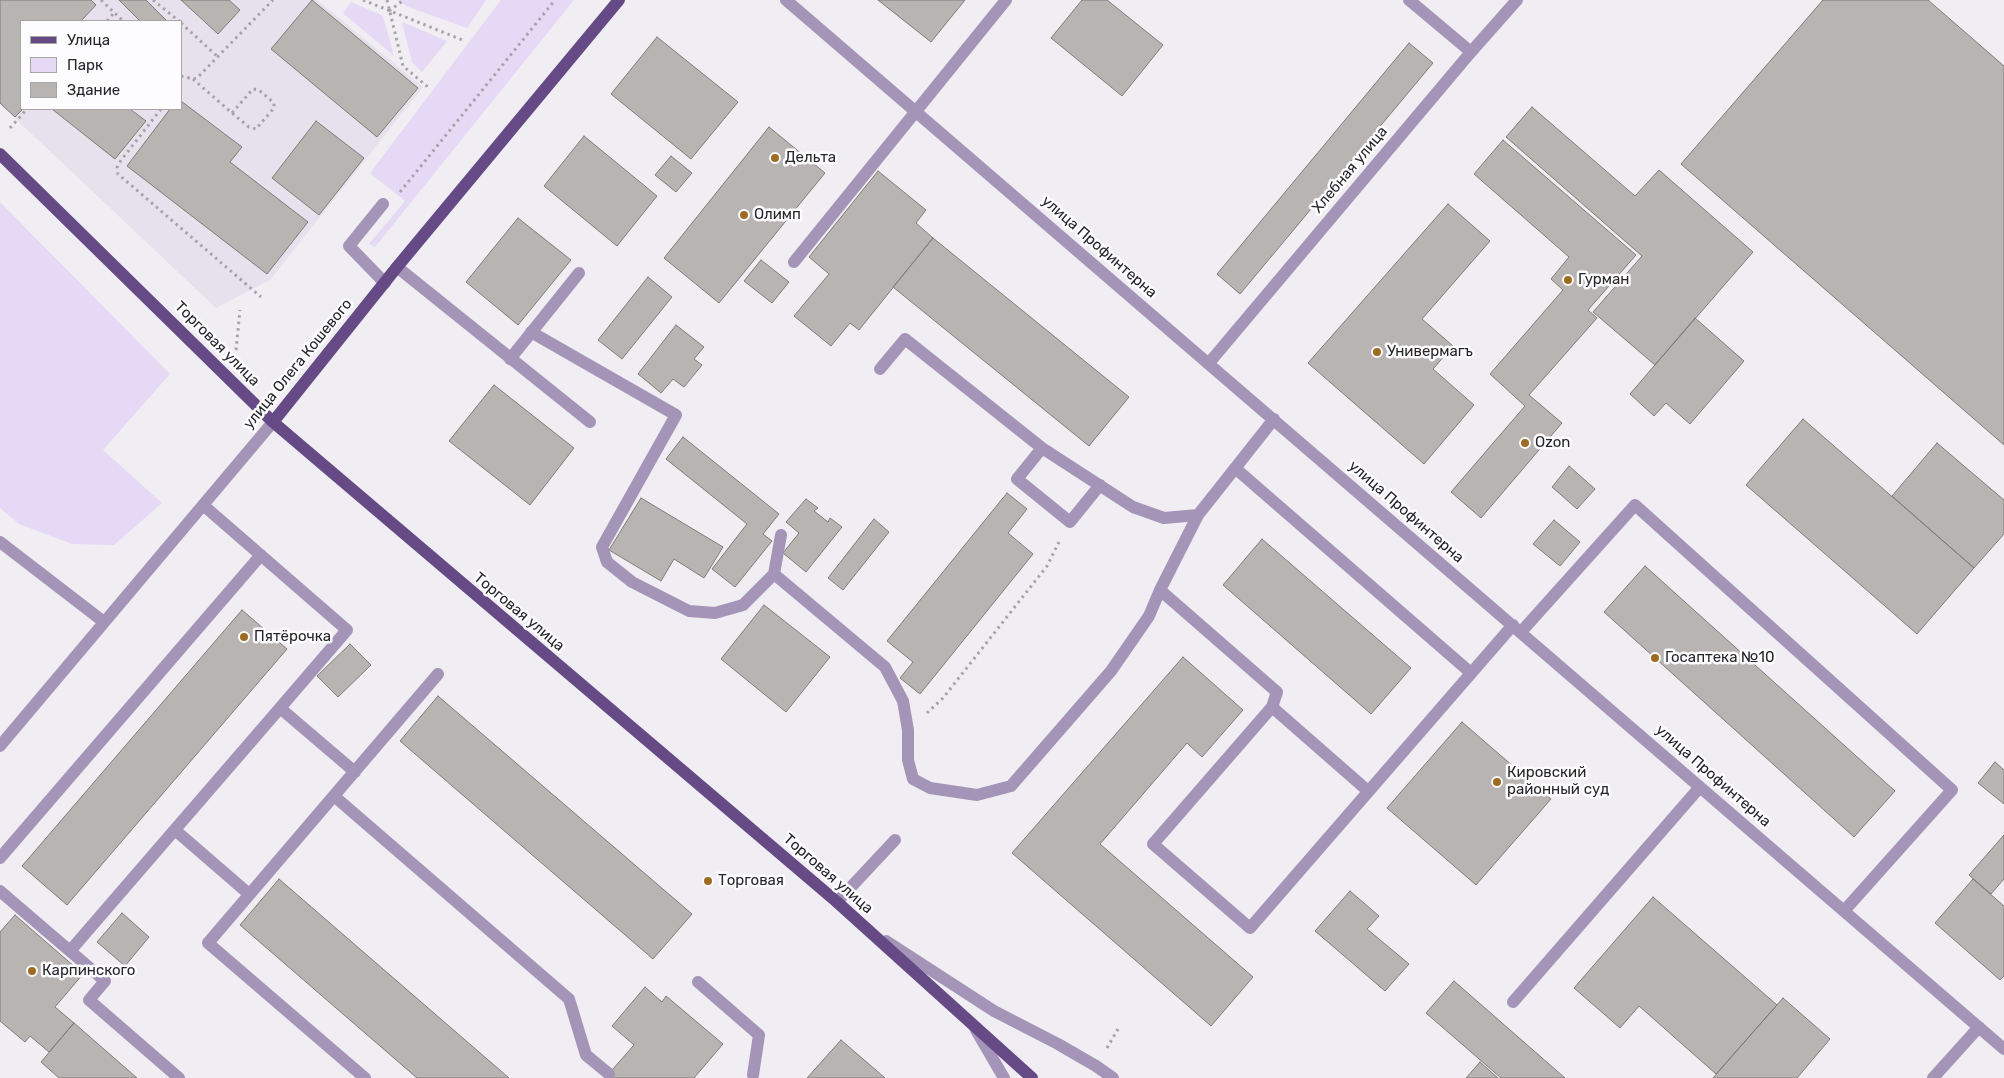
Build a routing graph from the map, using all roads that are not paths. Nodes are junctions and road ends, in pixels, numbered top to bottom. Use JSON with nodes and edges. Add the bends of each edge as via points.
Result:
{"nodes":[{"id":1,"x":619,"y":0,"type":"edge"},
{"id":2,"x":786,"y":0,"type":"edge"},
{"id":3,"x":1006,"y":0,"type":"edge"},
{"id":4,"x":1409,"y":0,"type":"edge"},
{"id":5,"x":1517,"y":0,"type":"edge"},
{"id":6,"x":1470,"y":52,"type":"junction"},
{"id":7,"x":916,"y":111,"type":"junction"},
{"id":8,"x":0,"y":154,"type":"edge"},
{"id":9,"x":383,"y":204,"type":"road end"},
{"id":10,"x":794,"y":262,"type":"dead end"},
{"id":11,"x":397,"y":267,"type":"junction"},
{"id":12,"x":579,"y":274,"type":"dead end"},
{"id":13,"x":385,"y":283,"type":"junction"},
{"id":14,"x":531,"y":332,"type":"junction"},
{"id":15,"x":510,"y":359,"type":"junction"},
{"id":16,"x":1209,"y":363,"type":"junction"},
{"id":17,"x":880,"y":369,"type":"dead end"},
{"id":18,"x":1274,"y":419,"type":"junction"},
{"id":19,"x":273,"y":422,"type":"junction"},
{"id":20,"x":590,"y":422,"type":"dead end"},
{"id":21,"x":1042,"y":448,"type":"junction"},
{"id":22,"x":1236,"y":468,"type":"junction"},
{"id":23,"x":1100,"y":485,"type":"junction"},
{"id":24,"x":203,"y":505,"type":"junction"},
{"id":25,"x":1198,"y":514,"type":"junction"},
{"id":26,"x":781,"y":535,"type":"dead end"},
{"id":27,"x":0,"y":542,"type":"edge"},
{"id":28,"x":261,"y":555,"type":"junction"},
{"id":29,"x":774,"y":574,"type":"junction"},
{"id":30,"x":1160,"y":590,"type":"junction"},
{"id":31,"x":104,"y":622,"type":"junction"},
{"id":32,"x":1517,"y":629,"type":"junction"},
{"id":33,"x":1471,"y":673,"type":"junction"},
{"id":34,"x":438,"y":674,"type":"dead end"},
{"id":35,"x":1272,"y":707,"type":"junction"},
{"id":36,"x":280,"y":708,"type":"junction"},
{"id":37,"x":0,"y":746,"type":"edge"},
{"id":38,"x":355,"y":772,"type":"junction"},
{"id":39,"x":1700,"y":787,"type":"junction"},
{"id":40,"x":1368,"y":791,"type":"junction"},
{"id":41,"x":334,"y":796,"type":"junction"},
{"id":42,"x":175,"y":830,"type":"junction"},
{"id":43,"x":895,"y":840,"type":"dead end"},
{"id":44,"x":0,"y":858,"type":"edge"},
{"id":45,"x":0,"y":890,"type":"edge"},
{"id":46,"x":249,"y":894,"type":"junction"},
{"id":47,"x":837,"y":902,"type":"junction"},
{"id":48,"x":1844,"y":911,"type":"junction"},
{"id":49,"x":865,"y":928,"type":"junction"},
{"id":50,"x":70,"y":951,"type":"junction"},
{"id":51,"x":698,"y":982,"type":"dead end"},
{"id":52,"x":1513,"y":1002,"type":"dead end"},
{"id":53,"x":974,"y":1026,"type":"junction"},
{"id":54,"x":1978,"y":1027,"type":"junction"},
{"id":55,"x":2004,"y":1049,"type":"edge"},
{"id":56,"x":609,"y":1074,"type":"dead end"},
{"id":57,"x":753,"y":1077,"type":"edge"},
{"id":58,"x":179,"y":1078,"type":"edge"},
{"id":59,"x":365,"y":1078,"type":"edge"},
{"id":60,"x":1004,"y":1078,"type":"edge"},
{"id":61,"x":1032,"y":1078,"type":"edge"},
{"id":62,"x":1112,"y":1078,"type":"edge"},
{"id":63,"x":1933,"y":1078,"type":"edge"}],
"edges":[{"from":1,"to":11,"type":"main road","name":"улица Олега Кошевого"},
{"from":2,"to":7,"type":"street","name":"улица Профинтерна"},
{"from":3,"to":7,"type":"street"},
{"from":4,"to":6,"type":"street"},
{"from":5,"to":6,"type":"street","name":"Хлебная улица"},
{"from":6,"to":16,"type":"street","name":"Хлебная улица"},
{"from":7,"to":10,"type":"street"},
{"from":7,"to":16,"type":"street","name":"улица Профинтерна"},
{"from":8,"to":19,"type":"main road","name":"Торговая улица"},
{"from":9,"to":13,"type":"street","via":[[349,246]]},
{"from":11,"to":13,"type":"main road","name":"улица Олега Кошевого"},
{"from":11,"to":15,"type":"street"},
{"from":12,"to":14,"type":"street"},
{"from":13,"to":19,"type":"main road","name":"улица Олега Кошевого"},
{"from":14,"to":15,"type":"street"},
{"from":14,"to":29,"type":"street","via":[[676,414],[602,547],[607,562],[632,582],[689,611],[715,613],[743,605]]},
{"from":15,"to":20,"type":"street"},
{"from":16,"to":18,"type":"street","name":"улица Профинтерна"},
{"from":17,"to":21,"type":"street","via":[[905,339]]},
{"from":18,"to":22,"type":"street"},
{"from":18,"to":32,"type":"street","name":"улица Профинтерна"},
{"from":19,"to":24,"type":"street","name":"улица Олега Кошевого"},
{"from":19,"to":47,"type":"main road","name":"Торговая улица"},
{"from":21,"to":23,"type":"street"},
{"from":21,"to":23,"type":"street","via":[[1017,479],[1070,522]]},
{"from":22,"to":25,"type":"street"},
{"from":22,"to":33,"type":"street"},
{"from":23,"to":25,"type":"street","via":[[1133,507],[1164,518]]},
{"from":24,"to":28,"type":"street"},
{"from":24,"to":31,"type":"street","name":"улица Олега Кошевого"},
{"from":25,"to":30,"type":"street"},
{"from":26,"to":29,"type":"street"},
{"from":27,"to":31,"type":"street"},
{"from":28,"to":36,"type":"street","via":[[347,630]]},
{"from":28,"to":44,"type":"street"},
{"from":29,"to":30,"type":"street","via":[[885,667],[904,701],[908,760],[913,779],[930,788],[977,795],[1011,786],[1111,671],[1149,616]]},
{"from":30,"to":35,"type":"street","via":[[1277,692]]},
{"from":31,"to":37,"type":"street","name":"улица Олега Кошевого"},
{"from":32,"to":33,"type":"street"},
{"from":32,"to":39,"type":"street","name":"улица Профинтерна"},
{"from":32,"to":48,"type":"street","via":[[1635,505],[1952,790]]},
{"from":33,"to":40,"type":"street"},
{"from":34,"to":38,"type":"street"},
{"from":35,"to":40,"type":"street"},
{"from":35,"to":40,"type":"street","via":[[1153,844],[1250,928]]},
{"from":36,"to":38,"type":"street"},
{"from":36,"to":42,"type":"street"},
{"from":38,"to":41,"type":"street"},
{"from":39,"to":48,"type":"street","name":"улица Профинтерна"},
{"from":39,"to":52,"type":"street"},
{"from":41,"to":46,"type":"street"},
{"from":41,"to":56,"type":"street","via":[[569,999],[586,1055]]},
{"from":42,"to":46,"type":"street"},
{"from":42,"to":50,"type":"street"},
{"from":43,"to":47,"type":"street"},
{"from":45,"to":50,"type":"street"},
{"from":46,"to":59,"type":"street","via":[[208,943]]},
{"from":47,"to":49,"type":"main road","name":"Торговая улица"},
{"from":48,"to":54,"type":"street","name":"улица Профинтерна"},
{"from":49,"to":53,"type":"main road","name":"Торговая улица"},
{"from":49,"to":62,"type":"street","via":[[994,1012],[1058,1044]]},
{"from":50,"to":58,"type":"street","via":[[105,981],[89,1000]]},
{"from":51,"to":57,"type":"street","via":[[759,1035]]},
{"from":53,"to":60,"type":"street"},
{"from":53,"to":61,"type":"main road","name":"Торговая улица"},
{"from":54,"to":55,"type":"street","name":"улица Профинтерна"},
{"from":54,"to":63,"type":"street"}]}
